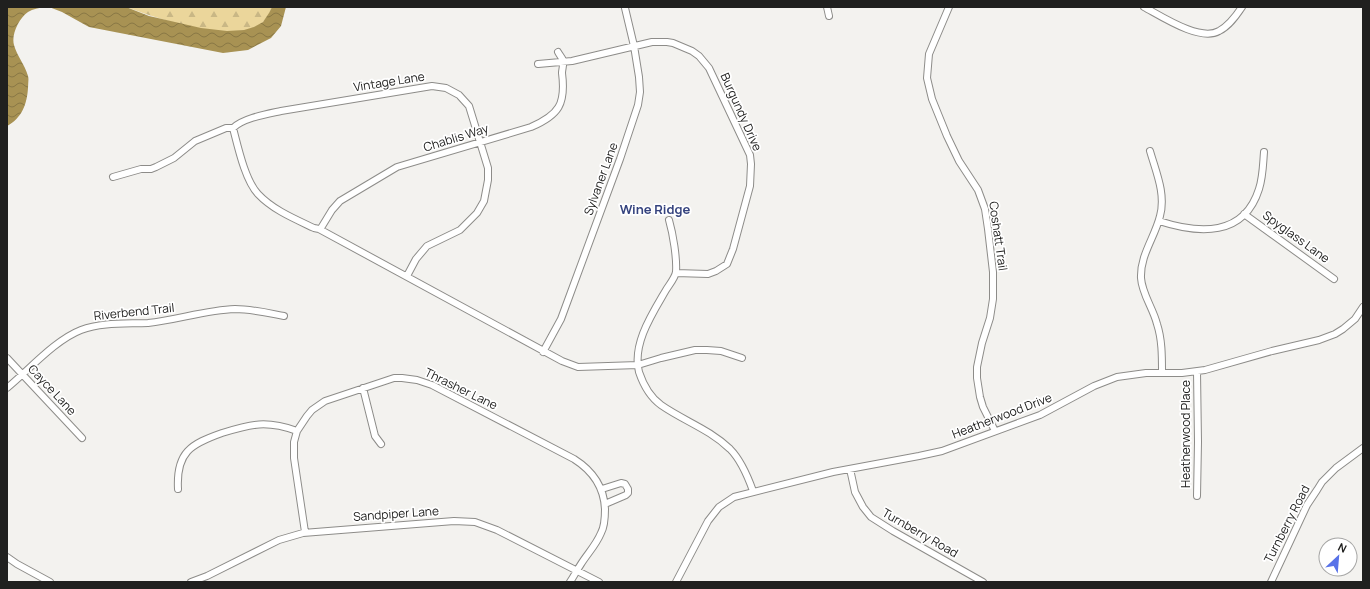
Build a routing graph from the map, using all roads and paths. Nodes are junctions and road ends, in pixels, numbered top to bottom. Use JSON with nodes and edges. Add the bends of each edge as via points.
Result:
{"nodes":[{"id":1,"x":827,"y":7,"type":"edge"},
{"id":2,"x":949,"y":7,"type":"edge"},
{"id":3,"x":1144,"y":7,"type":"edge"},
{"id":4,"x":1242,"y":7,"type":"edge"},
{"id":5,"x":625,"y":8,"type":"edge"},
{"id":6,"x":829,"y":16,"type":"dead end"},
{"id":7,"x":634,"y":46,"type":"junction"},
{"id":8,"x":558,"y":52,"type":"dead end"},
{"id":9,"x":563,"y":61,"type":"junction"},
{"id":10,"x":538,"y":64,"type":"dead end"},
{"id":11,"x":233,"y":128,"type":"junction"},
{"id":12,"x":480,"y":142,"type":"junction"},
{"id":13,"x":1150,"y":150,"type":"dead end"},
{"id":14,"x":1264,"y":152,"type":"dead end"},
{"id":15,"x":113,"y":177,"type":"dead end"},
{"id":16,"x":1244,"y":214,"type":"junction"},
{"id":17,"x":669,"y":220,"type":"dead end"},
{"id":18,"x":1159,"y":221,"type":"junction"},
{"id":19,"x":319,"y":229,"type":"junction"},
{"id":20,"x":676,"y":273,"type":"junction"},
{"id":21,"x":406,"y":276,"type":"junction"},
{"id":22,"x":1334,"y":279,"type":"dead end"},
{"id":23,"x":1363,"y":307,"type":"edge"},
{"id":24,"x":284,"y":316,"type":"dead end"},
{"id":25,"x":543,"y":352,"type":"junction"},
{"id":26,"x":7,"y":358,"type":"edge"},
{"id":27,"x":742,"y":358,"type":"dead end"},
{"id":28,"x":638,"y":365,"type":"junction"},
{"id":29,"x":1162,"y":372,"type":"junction"},
{"id":30,"x":1198,"y":372,"type":"junction"},
{"id":31,"x":23,"y":375,"type":"junction"},
{"id":32,"x":7,"y":388,"type":"edge"},
{"id":33,"x":363,"y":388,"type":"junction"},
{"id":34,"x":297,"y":431,"type":"junction"},
{"id":35,"x":996,"y":431,"type":"junction"},
{"id":36,"x":82,"y":438,"type":"dead end"},
{"id":37,"x":381,"y":444,"type":"dead end"},
{"id":38,"x":1363,"y":448,"type":"edge"},
{"id":39,"x":850,"y":469,"type":"junction"},
{"id":40,"x":178,"y":489,"type":"dead end"},
{"id":41,"x":602,"y":489,"type":"junction"},
{"id":42,"x":753,"y":492,"type":"junction"},
{"id":43,"x":1197,"y":496,"type":"dead end"},
{"id":44,"x":605,"y":504,"type":"junction"},
{"id":45,"x":305,"y":532,"type":"junction"},
{"id":46,"x":7,"y":557,"type":"edge"},
{"id":47,"x":577,"y":571,"type":"junction"},
{"id":48,"x":50,"y":582,"type":"edge"},
{"id":49,"x":191,"y":582,"type":"edge"},
{"id":50,"x":570,"y":582,"type":"edge"},
{"id":51,"x":599,"y":582,"type":"edge"},
{"id":52,"x":676,"y":582,"type":"edge"},
{"id":53,"x":983,"y":582,"type":"edge"},
{"id":54,"x":1271,"y":582,"type":"edge"}],
"edges":[{"from":1,"to":6,"type":"street"},
{"from":2,"to":35,"type":"street","name":"Coshatt Trail","via":[[929,54],[927,78],[932,99],[947,136],[959,161],[978,190],[985,209],[993,299],[978,361],[977,378],[983,406]]},
{"from":3,"to":4,"type":"street","via":[[1182,27],[1208,34],[1218,32],[1235,18]]},
{"from":5,"to":7,"type":"street","name":"Sylvaner Lane"},
{"from":7,"to":9,"type":"street","name":"Burgundy Drive"},
{"from":7,"to":20,"type":"street","name":"Burgundy Drive","via":[[667,42],[699,56],[709,68],[750,155],[750,186],[727,264],[708,274]]},
{"from":7,"to":25,"type":"street","name":"Sylvaner Lane","via":[[640,92],[630,132],[561,319]]},
{"from":8,"to":9,"type":"street","name":"Chablis Way"},
{"from":9,"to":10,"type":"street","name":"Burgundy Drive"},
{"from":9,"to":12,"type":"street","name":"Chablis Way","via":[[562,99],[557,110],[547,120]]},
{"from":11,"to":12,"type":"street","name":"Vintage Lane","via":[[238,123],[281,111],[432,86],[446,88],[459,95],[469,106]]},
{"from":11,"to":15,"type":"street","name":"Vintage Lane","via":[[226,128],[195,141],[174,158],[156,167]]},
{"from":11,"to":19,"type":"street","via":[[246,174],[257,194],[272,206]]},
{"from":12,"to":19,"type":"street","name":"Chablis Way","via":[[398,167],[340,201]]},
{"from":12,"to":21,"type":"street","name":"Vintage Lane","via":[[488,168],[484,201],[477,213],[460,230],[427,246]]},
{"from":13,"to":18,"type":"street","via":[[1162,194]]},
{"from":14,"to":16,"type":"street","via":[[1260,188],[1255,200]]},
{"from":16,"to":18,"type":"street","via":[[1227,226],[1211,230],[1198,230]]},
{"from":16,"to":22,"type":"street","name":"Spyglass Lane"},
{"from":17,"to":20,"type":"street","via":[[673,234]]},
{"from":18,"to":29,"type":"street","via":[[1143,260],[1141,277],[1157,322]]},
{"from":19,"to":21,"type":"street"},
{"from":20,"to":28,"type":"street","via":[[641,338]]},
{"from":21,"to":25,"type":"street"},
{"from":23,"to":30,"type":"street","name":"Heatherwood Drive","via":[[1349,324],[1327,338]]},
{"from":24,"to":31,"type":"street","name":"Riverbend Trail","via":[[234,309],[154,322],[92,327],[65,339]]},
{"from":25,"to":28,"type":"street","via":[[578,367]]},
{"from":26,"to":31,"type":"street","name":"Cayce Lane"},
{"from":27,"to":28,"type":"street","via":[[721,351],[695,350]]},
{"from":28,"to":42,"type":"street","via":[[644,384],[660,404],[715,436],[731,450]]},
{"from":29,"to":30,"type":"street","name":"Heatherwood Drive"},
{"from":29,"to":35,"type":"street","name":"Heatherwood Drive","via":[[1136,373],[1108,380],[1040,415]]},
{"from":30,"to":43,"type":"street","name":"Heatherwood Place"},
{"from":31,"to":32,"type":"street","name":"Riverbend Trail"},
{"from":31,"to":36,"type":"street","name":"Cayce Lane"},
{"from":33,"to":34,"type":"street","name":"Thrasher Lane","via":[[318,405],[306,416]]},
{"from":33,"to":37,"type":"street","via":[[372,428]]},
{"from":33,"to":41,"type":"street","name":"Thrasher Lane","via":[[394,378],[427,383],[574,459],[593,475]]},
{"from":34,"to":40,"type":"street","via":[[271,424],[254,424],[202,440],[182,459]]},
{"from":34,"to":45,"type":"street","name":"Thrasher Lane","via":[[294,458]]},
{"from":35,"to":39,"type":"street","name":"Heatherwood Drive","via":[[919,456]]},
{"from":38,"to":54,"type":"street","name":"Turnberry Road","via":[[1325,478],[1307,505]]},
{"from":39,"to":42,"type":"street","name":"Heatherwood Drive"},
{"from":39,"to":53,"type":"street","name":"Turnberry Road","via":[[855,492],[871,517]]},
{"from":41,"to":44,"type":"street","name":"Thrasher Lane"},
{"from":41,"to":44,"type":"street","via":[[621,483],[628,489],[626,495]]},
{"from":42,"to":52,"type":"street","name":"Heatherwood Drive","via":[[724,502],[712,515]]},
{"from":44,"to":47,"type":"street","name":"Thrasher Lane","via":[[602,532]]},
{"from":45,"to":47,"type":"street","name":"Sandpiper Lane","via":[[467,521],[484,524]]},
{"from":45,"to":49,"type":"street","name":"Sandpiper Lane","via":[[279,540]]},
{"from":46,"to":48,"type":"street"},
{"from":47,"to":50,"type":"street","name":"Thrasher Lane"},
{"from":47,"to":51,"type":"street","name":"Sandpiper Lane"}]}
